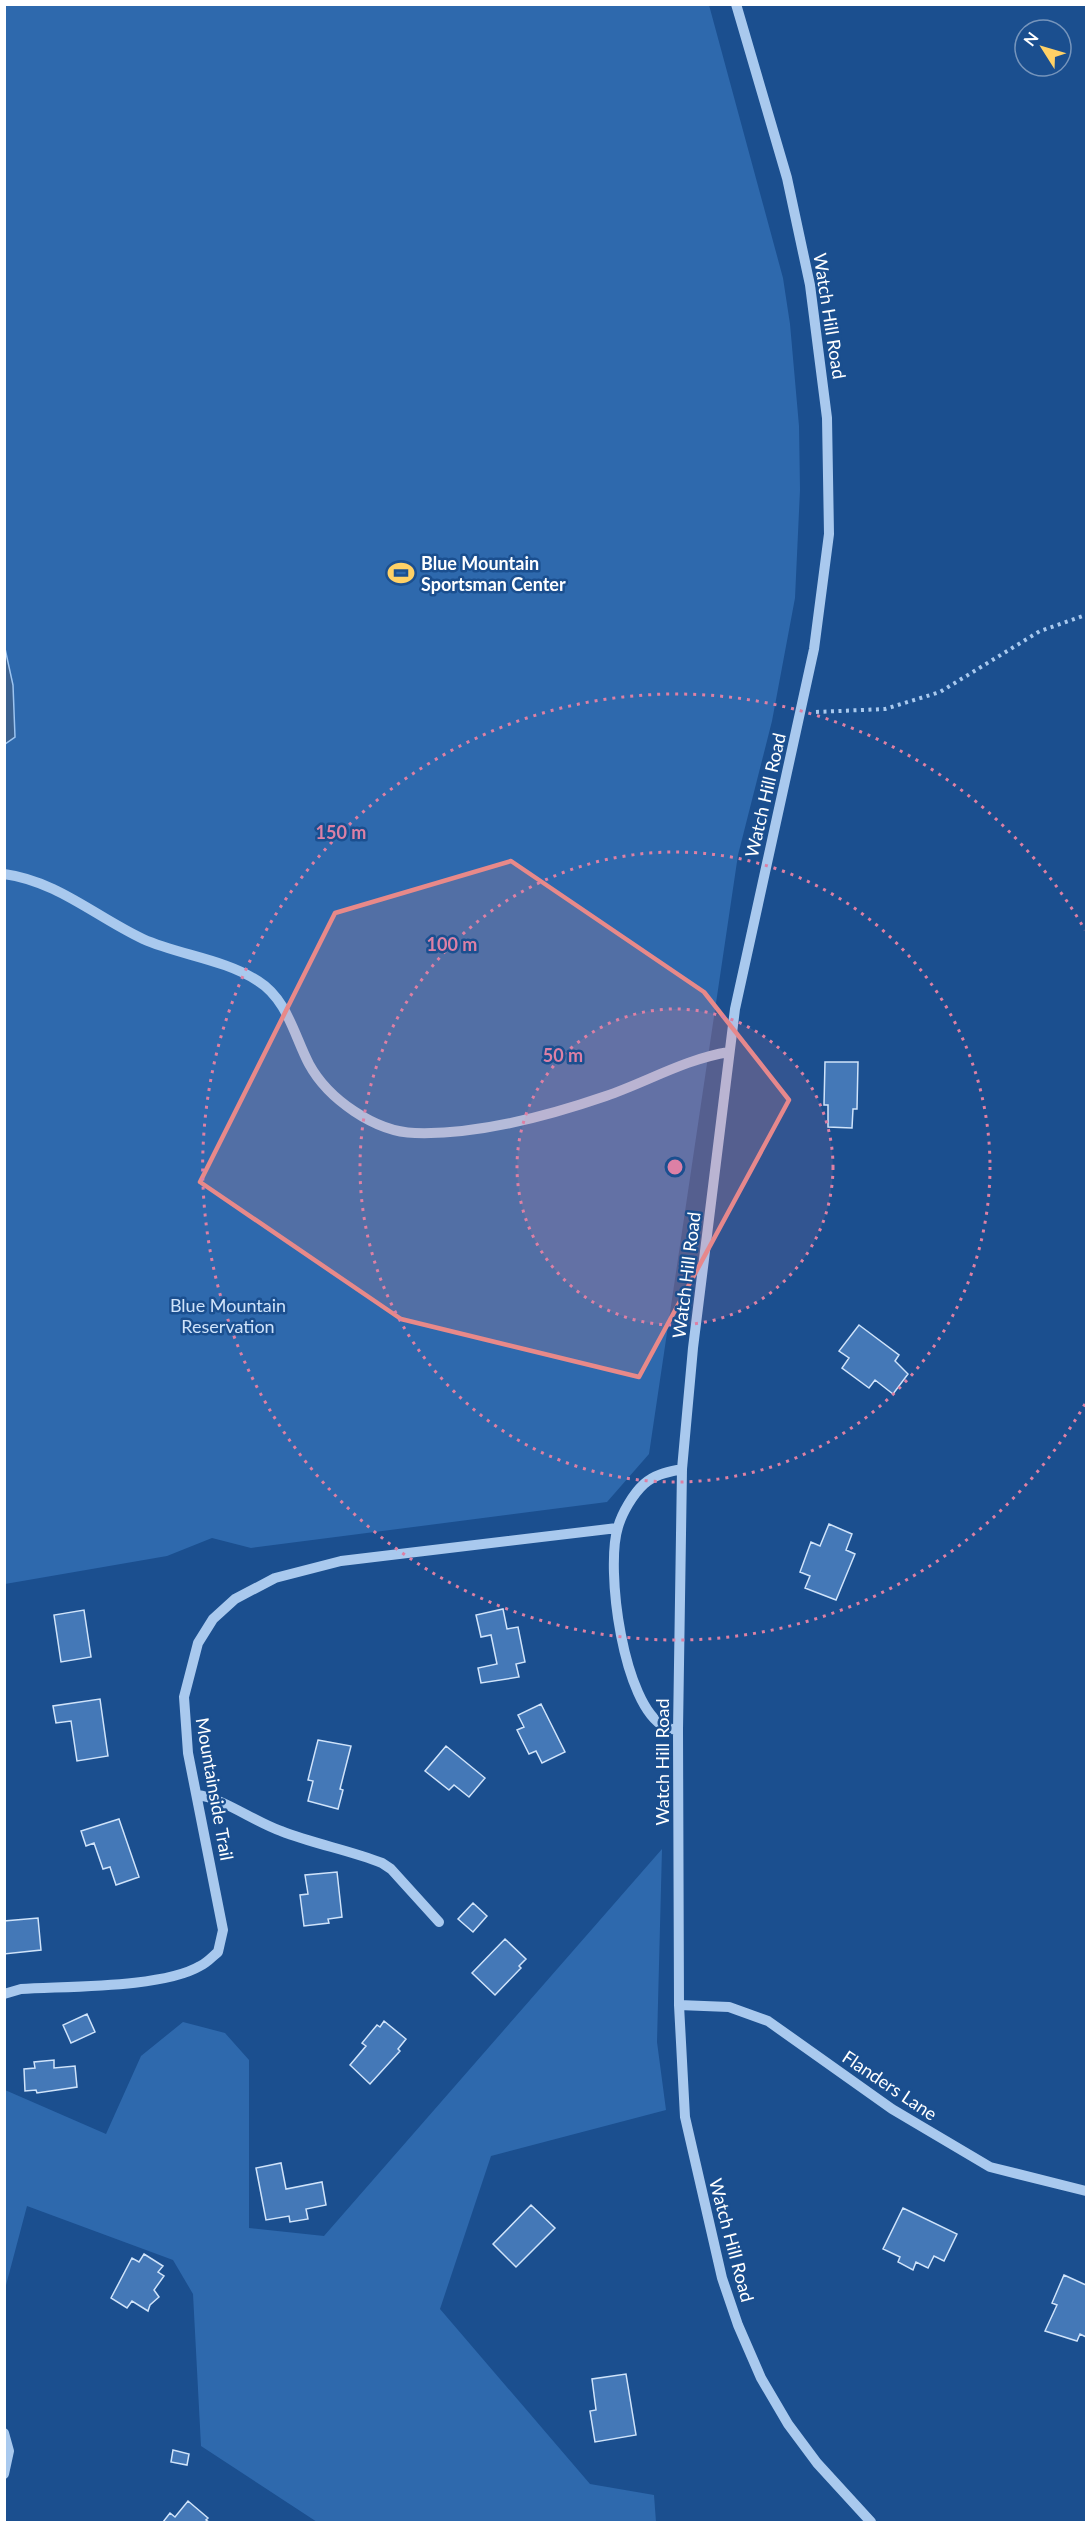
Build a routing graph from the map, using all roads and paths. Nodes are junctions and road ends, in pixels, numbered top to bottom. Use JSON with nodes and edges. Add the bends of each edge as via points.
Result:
{"nodes":[{"id":1,"x":736,"y":4,"type":"edge"},
{"id":2,"x":1086,"y":615,"type":"edge"},
{"id":3,"x":800,"y":713,"type":"junction"},
{"id":4,"x":4,"y":874,"type":"edge"},
{"id":5,"x":729,"y":1052,"type":"junction"},
{"id":6,"x":682,"y":1469,"type":"junction"},
{"id":7,"x":617,"y":1528,"type":"junction"},
{"id":8,"x":678,"y":1730,"type":"junction"},
{"id":9,"x":197,"y":1795,"type":"junction"},
{"id":10,"x":439,"y":1922,"type":"dead end"},
{"id":11,"x":4,"y":1994,"type":"edge"},
{"id":12,"x":679,"y":2005,"type":"junction"},
{"id":13,"x":1086,"y":2191,"type":"edge"},
{"id":14,"x":4,"y":2433,"type":"edge"},
{"id":15,"x":4,"y":2474,"type":"edge"},
{"id":16,"x":871,"y":2523,"type":"edge"}],
"edges":[{"from":1,"to":3,"type":"street","name":"Watch Hill Road","via":[[797,222],[820,348],[827,418],[830,476],[826,566]]},
{"from":2,"to":3,"type":"path","via":[[1040,631],[940,692],[885,709]]},
{"from":3,"to":5,"type":"street","name":"Watch Hill Road","via":[[748,941]]},
{"from":4,"to":5,"type":"street","via":[[23,876],[66,894],[141,938],[258,981],[276,997],[310,1065],[329,1091],[357,1114],[412,1133],[490,1128],[605,1097],[704,1056]]},
{"from":5,"to":6,"type":"street","name":"Watch Hill Road"},
{"from":6,"to":7,"type":"street","via":[[661,1473],[644,1484]]},
{"from":6,"to":8,"type":"street","name":"Watch Hill Road"},
{"from":7,"to":8,"type":"street","via":[[614,1593],[618,1628],[629,1667],[654,1717],[665,1727]]},
{"from":7,"to":9,"type":"street","name":"Mountainside Trail","via":[[341,1561],[275,1578],[235,1599],[213,1619],[198,1643],[184,1697],[188,1753]]},
{"from":8,"to":12,"type":"street","name":"Watch Hill Road"},
{"from":9,"to":10,"type":"street","via":[[212,1796],[283,1832],[382,1863]]},
{"from":9,"to":11,"type":"street","name":"Mountainside Trail","via":[[223,1930],[218,1952],[200,1967],[174,1976],[21,1989]]},
{"from":12,"to":13,"type":"street","name":"Flanders Lane","via":[[729,2007],[768,2021],[892,2109],[990,2167]]},
{"from":12,"to":16,"type":"street","name":"Watch Hill Road","via":[[688,2136],[722,2278],[738,2325],[761,2378],[788,2424]]},
{"from":14,"to":15,"type":"street","via":[[9,2451]]}]}
